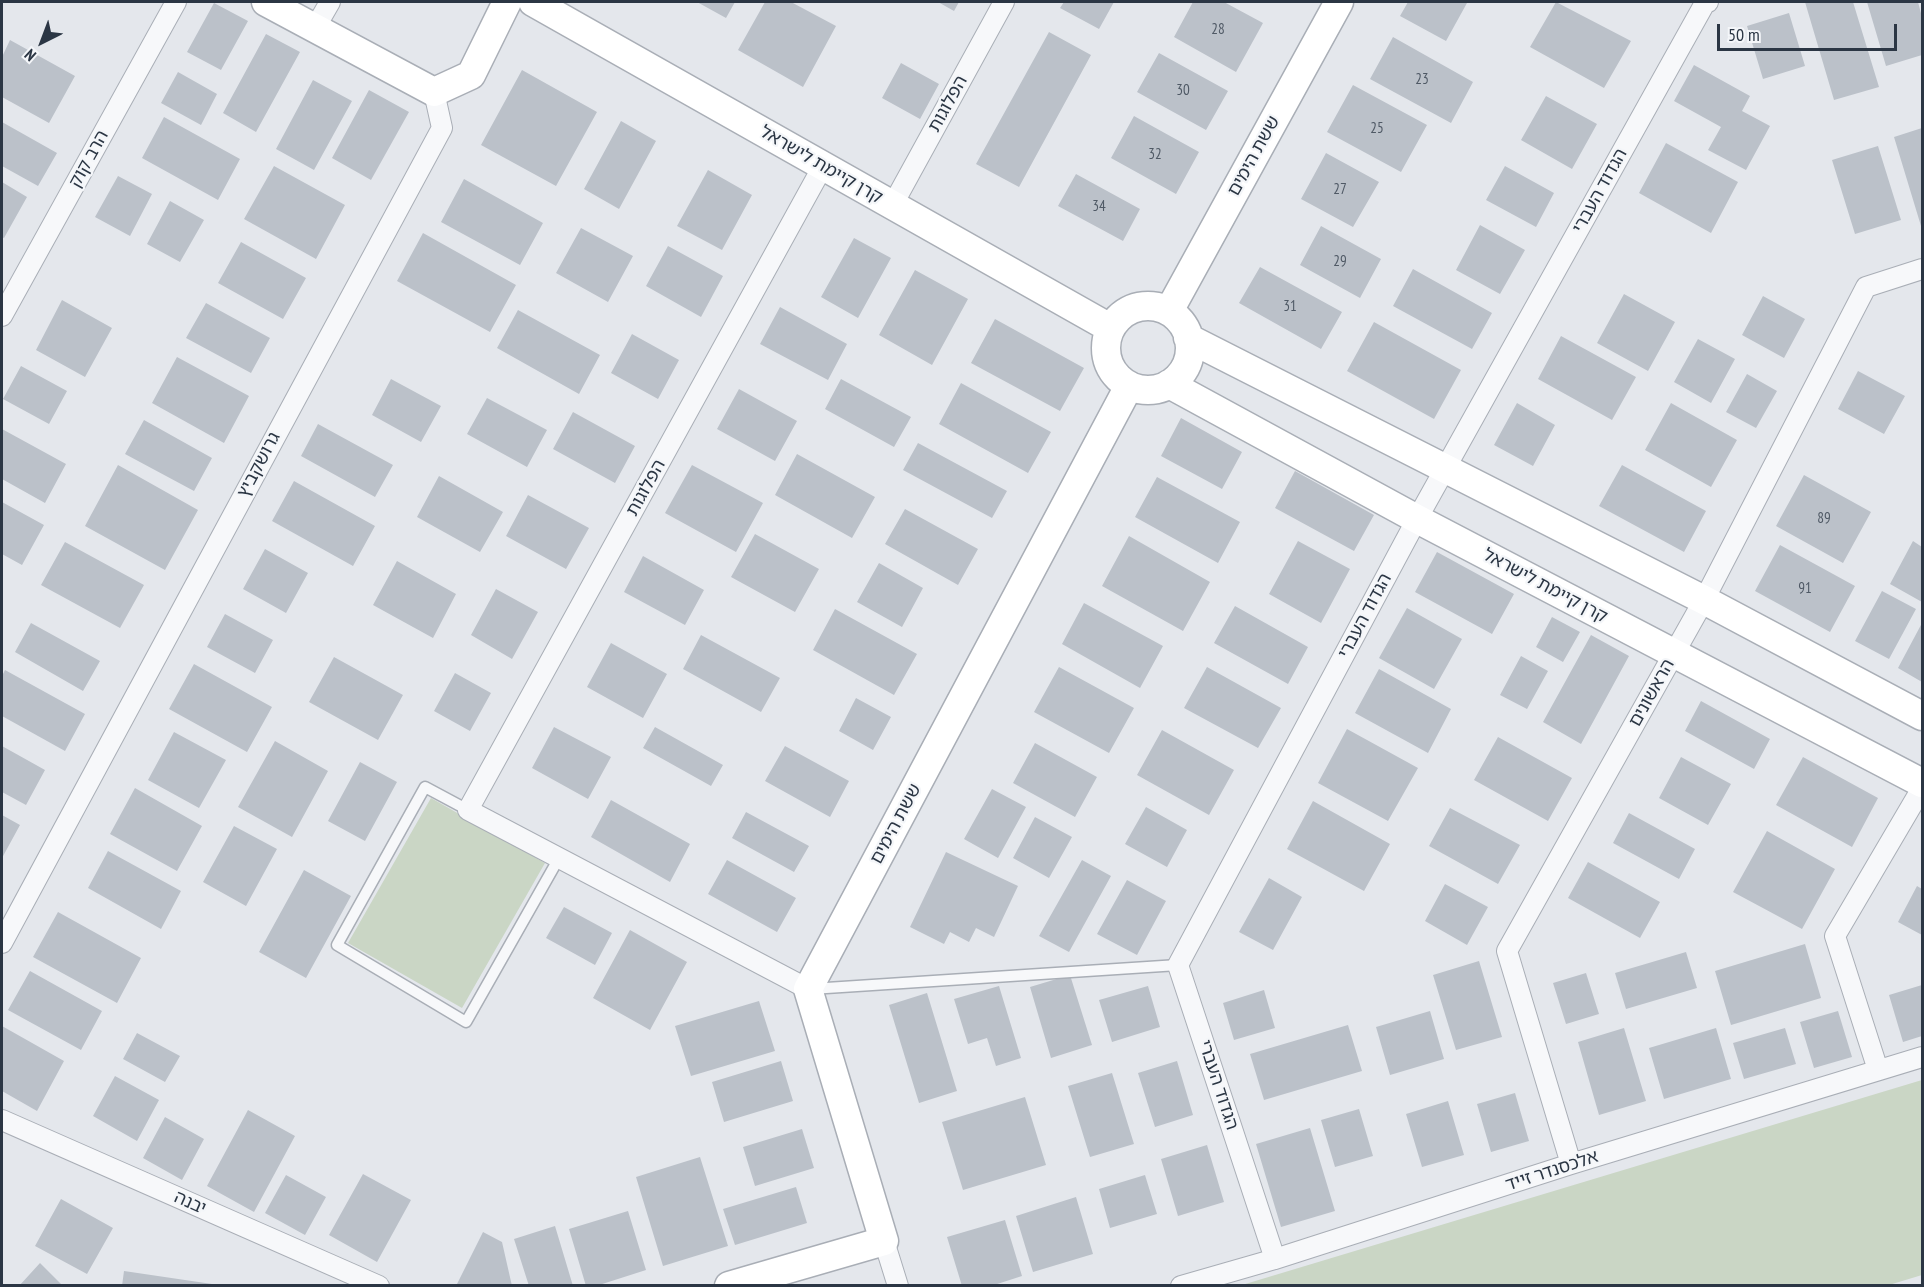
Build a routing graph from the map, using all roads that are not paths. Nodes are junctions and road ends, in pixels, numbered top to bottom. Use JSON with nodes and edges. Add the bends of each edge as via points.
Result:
{"nodes":[{"id":1,"x":176,"y":2,"type":"edge"},
{"id":2,"x":266,"y":2,"type":"edge"},
{"id":3,"x":330,"y":2,"type":"edge"},
{"id":4,"x":507,"y":2,"type":"edge"},
{"id":5,"x":532,"y":2,"type":"edge"},
{"id":6,"x":1004,"y":2,"type":"edge"},
{"id":7,"x":1339,"y":2,"type":"edge"},
{"id":8,"x":1708,"y":2,"type":"edge"},
{"id":9,"x":315,"y":28,"type":"junction"},
{"id":10,"x":434,"y":92,"type":"junction"},
{"id":11,"x":823,"y":166,"type":"junction"},
{"id":12,"x":892,"y":206,"type":"junction"},
{"id":13,"x":1923,"y":269,"type":"edge"},
{"id":14,"x":1168,"y":311,"type":"junction"},
{"id":15,"x":2,"y":316,"type":"edge"},
{"id":16,"x":1110,"y":328,"type":"junction"},
{"id":17,"x":1188,"y":338,"type":"junction"},
{"id":18,"x":1169,"y":384,"type":"junction"},
{"id":19,"x":1129,"y":386,"type":"junction"},
{"id":20,"x":1445,"y":468,"type":"junction"},
{"id":21,"x":1417,"y":519,"type":"junction"},
{"id":22,"x":1704,"y":600,"type":"junction"},
{"id":23,"x":1674,"y":653,"type":"junction"},
{"id":24,"x":1923,"y":716,"type":"edge"},
{"id":25,"x":1923,"y":783,"type":"edge"},
{"id":26,"x":1923,"y":788,"type":"edge"},
{"id":27,"x":468,"y":810,"type":"junction"},
{"id":28,"x":559,"y":858,"type":"junction"},
{"id":29,"x":2,"y":942,"type":"edge"},
{"id":30,"x":1178,"y":965,"type":"junction"},
{"id":31,"x":808,"y":989,"type":"junction"},
{"id":32,"x":1923,"y":1057,"type":"edge"},
{"id":33,"x":1878,"y":1070,"type":"junction"},
{"id":34,"x":2,"y":1120,"type":"edge"},
{"id":35,"x":1570,"y":1164,"type":"junction"},
{"id":36,"x":884,"y":1241,"type":"junction"},
{"id":37,"x":1275,"y":1260,"type":"junction"},
{"id":38,"x":379,"y":1286,"type":"edge"},
{"id":39,"x":729,"y":1286,"type":"edge"},
{"id":40,"x":898,"y":1286,"type":"edge"},
{"id":41,"x":1181,"y":1286,"type":"edge"}],
"edges":[{"from":1,"to":15,"type":"street","name":"הרב קוק"},
{"from":2,"to":9,"type":"street"},
{"from":3,"to":9,"type":"street"},
{"from":4,"to":10,"type":"street","via":[[471,75]]},
{"from":5,"to":11,"type":"street","name":"קרן קיימת לישראל"},
{"from":6,"to":12,"type":"street","name":"הפלוגות"},
{"from":7,"to":14,"type":"street","name":"ששת הימים"},
{"from":8,"to":20,"type":"street","name":"הגדוד העברי"},
{"from":9,"to":10,"type":"street"},
{"from":10,"to":29,"type":"street","name":"גרושקביץ","via":[[442,128]]},
{"from":11,"to":12,"type":"street","name":"קרן קיימת לישראל"},
{"from":11,"to":27,"type":"street","name":"הפלוגות"},
{"from":12,"to":16,"type":"street","name":"קרן קיימת לישראל"},
{"from":13,"to":22,"type":"street","name":"הראשונים","via":[[1866,287]]},
{"from":14,"to":16,"type":"street","via":[[1156,306],[1130,309]]},
{"from":14,"to":17,"type":"street","via":[[1184,327]]},
{"from":16,"to":19,"type":"street","via":[[1106,354],[1114,372]]},
{"from":17,"to":18,"type":"street","via":[[1187,364]]},
{"from":17,"to":20,"type":"street"},
{"from":18,"to":19,"type":"street","via":[[1142,390]]},
{"from":18,"to":21,"type":"street","name":"קרן קיימת לישראל"},
{"from":19,"to":31,"type":"street","name":"ששת הימים"},
{"from":20,"to":21,"type":"street","name":"הגדוד העברי"},
{"from":20,"to":22,"type":"street"},
{"from":21,"to":23,"type":"street","name":"קרן קיימת לישראל"},
{"from":21,"to":30,"type":"street","name":"הגדוד העברי"},
{"from":22,"to":23,"type":"street","name":"הראשונים"},
{"from":22,"to":24,"type":"street"},
{"from":23,"to":25,"type":"street","name":"קרן קיימת לישראל"},
{"from":23,"to":35,"type":"street","name":"הראשונים","via":[[1507,951]]},
{"from":26,"to":33,"type":"street","via":[[1834,936]]},
{"from":27,"to":28,"type":"street"},
{"from":27,"to":28,"type":"lane","via":[[425,787],[337,945],[466,1022]]},
{"from":28,"to":31,"type":"street"},
{"from":30,"to":31,"type":"lane"},
{"from":30,"to":37,"type":"street","name":"הגדוד העברי"},
{"from":31,"to":36,"type":"street"},
{"from":32,"to":33,"type":"street","name":"אלכסנדר זייד"},
{"from":33,"to":35,"type":"street","name":"אלכסנדר זייד"},
{"from":34,"to":38,"type":"street","name":"יבנה"},
{"from":35,"to":37,"type":"street","name":"אלכסנדר זייד"},
{"from":36,"to":39,"type":"street"},
{"from":36,"to":40,"type":"street"},
{"from":37,"to":41,"type":"street","name":"אלכסנדר זייד"}]}
